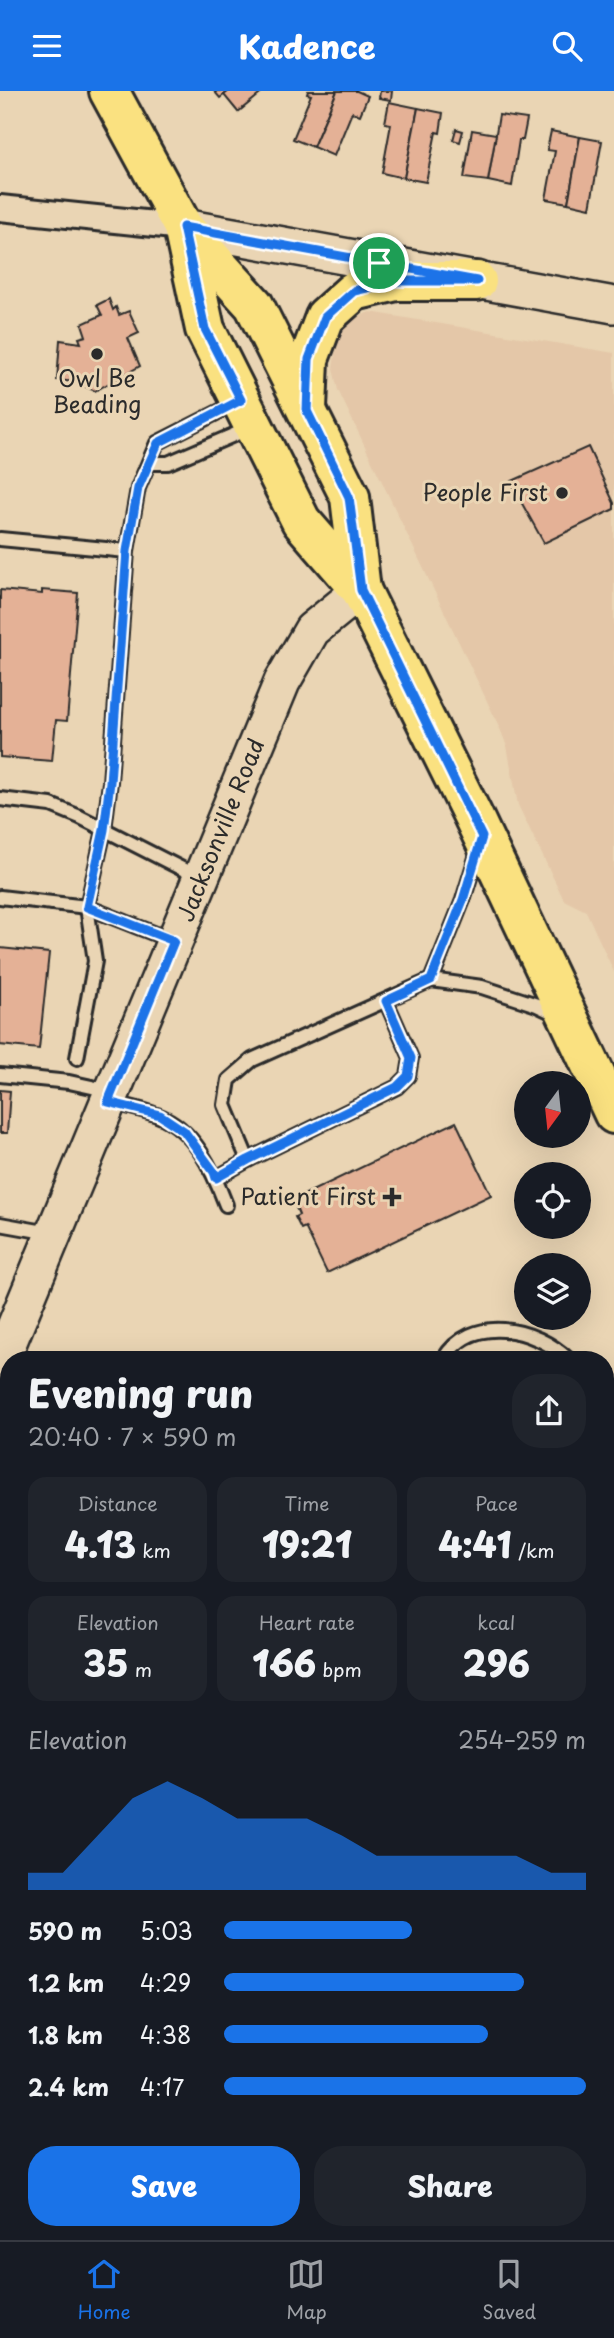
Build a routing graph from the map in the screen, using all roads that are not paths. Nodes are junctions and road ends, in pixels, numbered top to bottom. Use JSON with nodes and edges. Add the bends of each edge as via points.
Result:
{"nodes":[{"id":1,"x":109,"y":91,"type":"edge"},
{"id":2,"x":0,"y":208,"type":"edge"},
{"id":3,"x":183,"y":227,"type":"junction"},
{"id":4,"x":477,"y":281,"type":"junction"},
{"id":5,"x":614,"y":305,"type":"edge"},
{"id":6,"x":307,"y":411,"type":"junction"},
{"id":7,"x":248,"y":413,"type":"junction"},
{"id":8,"x":149,"y":463,"type":"junction"},
{"id":9,"x":0,"y":539,"type":"edge"},
{"id":10,"x":127,"y":551,"type":"junction"},
{"id":11,"x":361,"y":590,"type":"junction"},
{"id":12,"x":0,"y":799,"type":"edge"},
{"id":13,"x":104,"y":830,"type":"junction"},
{"id":14,"x":482,"y":837,"type":"junction"},
{"id":15,"x":201,"y":878,"type":"junction"},
{"id":16,"x":0,"y":897,"type":"edge"},
{"id":17,"x":87,"y":907,"type":"junction"},
{"id":18,"x":174,"y":941,"type":"junction"},
{"id":19,"x":431,"y":980,"type":"junction"},
{"id":20,"x":386,"y":1001,"type":"junction"},
{"id":21,"x":569,"y":1020,"type":"junction"},
{"id":22,"x":77,"y":1058,"type":"dead end"},
{"id":23,"x":0,"y":1075,"type":"edge"},
{"id":24,"x":110,"y":1097,"type":"junction"},
{"id":25,"x":614,"y":1114,"type":"edge"},
{"id":26,"x":248,"y":1160,"type":"junction"},
{"id":27,"x":216,"y":1178,"type":"junction"},
{"id":28,"x":226,"y":1205,"type":"dead end"},
{"id":29,"x":0,"y":1224,"type":"edge"},
{"id":30,"x":53,"y":1234,"type":"junction"},
{"id":31,"x":5,"y":1351,"type":"edge"},
{"id":32,"x":449,"y":1351,"type":"edge"},
{"id":33,"x":560,"y":1351,"type":"edge"}],
"edges":[{"from":1,"to":3,"type":"main road"},
{"from":2,"to":3,"type":"street"},
{"from":3,"to":4,"type":"street"},
{"from":3,"to":6,"type":"main road","via":[[254,305]]},
{"from":3,"to":7,"type":"main road","via":[[205,329]]},
{"from":4,"to":5,"type":"street"},
{"from":4,"to":6,"type":"main road","via":[[396,281],[354,291],[325,317],[309,359]]},
{"from":6,"to":11,"type":"main road","via":[[349,497]]},
{"from":7,"to":8,"type":"lane","via":[[168,463]]},
{"from":7,"to":8,"type":"lane","via":[[158,443]]},
{"from":7,"to":11,"type":"main road","via":[[301,521]]},
{"from":8,"to":10,"type":"lane","via":[[138,488]]},
{"from":9,"to":10,"type":"lane"},
{"from":10,"to":13,"type":"lane"},
{"from":11,"to":14,"type":"main road"},
{"from":11,"to":15,"type":"street","name":"Jacksonville Road","via":[[312,630],[282,682]]},
{"from":12,"to":13,"type":"lane","via":[[51,805]]},
{"from":13,"to":15,"type":"lane"},
{"from":13,"to":17,"type":"lane"},
{"from":14,"to":19,"type":"lane"},
{"from":14,"to":21,"type":"main road"},
{"from":15,"to":18,"type":"street","name":"Jacksonville Road"},
{"from":16,"to":17,"type":"lane"},
{"from":17,"to":18,"type":"lane"},
{"from":17,"to":22,"type":"lane","via":[[95,961]]},
{"from":18,"to":24,"type":"street","name":"Jacksonville Road"},
{"from":19,"to":20,"type":"lane"},
{"from":19,"to":21,"type":"lane","via":[[482,987]]},
{"from":20,"to":26,"type":"lane","via":[[252,1060],[229,1080],[225,1105]]},
{"from":20,"to":26,"type":"lane","via":[[411,1058],[408,1076],[397,1087]]},
{"from":21,"to":25,"type":"main road"},
{"from":23,"to":24,"type":"lane","via":[[69,1082]]},
{"from":24,"to":27,"type":"lane","via":[[160,1115],[184,1131]]},
{"from":24,"to":30,"type":"street","name":"Jacksonville Road"},
{"from":26,"to":27,"type":"lane"},
{"from":27,"to":28,"type":"lane"},
{"from":29,"to":30,"type":"lane"},
{"from":30,"to":31,"type":"street","name":"Jacksonville Road"},
{"from":32,"to":33,"type":"lane","via":[[469,1335],[494,1328],[525,1333]]}]}
